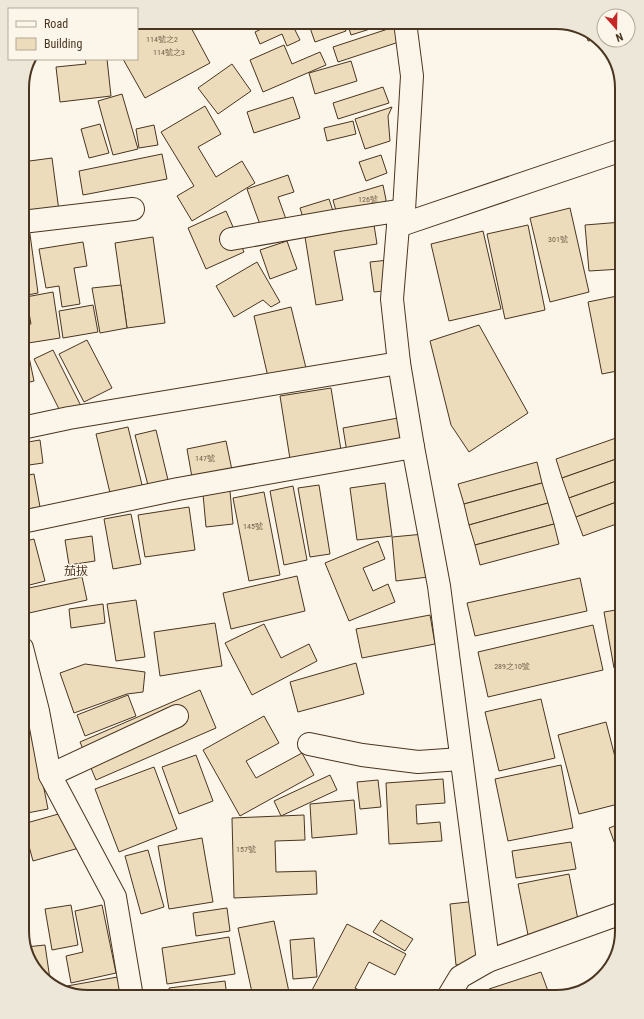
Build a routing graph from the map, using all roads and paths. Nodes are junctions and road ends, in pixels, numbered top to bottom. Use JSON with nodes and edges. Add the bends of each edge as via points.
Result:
{"nodes":[{"id":1,"x":406,"y":29,"type":"edge"},
{"id":2,"x":615,"y":152,"type":"edge"},
{"id":3,"x":133,"y":209,"type":"dead end"},
{"id":4,"x":401,"y":218,"type":"junction"},
{"id":5,"x":29,"y":221,"type":"edge"},
{"id":6,"x":231,"y":239,"type":"dead end"},
{"id":7,"x":399,"y":363,"type":"junction"},
{"id":8,"x":29,"y":427,"type":"edge"},
{"id":9,"x":413,"y":447,"type":"junction"},
{"id":10,"x":29,"y":521,"type":"edge"},
{"id":11,"x":30,"y":712,"type":"edge"},
{"id":12,"x":177,"y":716,"type":"dead end"},
{"id":13,"x":309,"y":744,"type":"dead end"},
{"id":14,"x":461,"y":759,"type":"junction"},
{"id":15,"x":50,"y":775,"type":"junction"},
{"id":16,"x":615,"y":916,"type":"edge"},
{"id":17,"x":488,"y":961,"type":"junction"},
{"id":18,"x":131,"y":990,"type":"edge"},
{"id":19,"x":452,"y":990,"type":"edge"}],
"edges":[{"from":1,"to":4,"type":"street","via":[[412,76]]},
{"from":2,"to":4,"type":"street"},
{"from":3,"to":5,"type":"street"},
{"from":4,"to":6,"type":"street","via":[[339,220]]},
{"from":4,"to":7,"type":"street","via":[[392,299]]},
{"from":7,"to":8,"type":"street"},
{"from":7,"to":9,"type":"street"},
{"from":9,"to":10,"type":"street","via":[[178,489]]},
{"from":9,"to":14,"type":"street","via":[[439,586]]},
{"from":11,"to":15,"type":"street"},
{"from":12,"to":15,"type":"street"},
{"from":13,"to":14,"type":"street","via":[[362,755],[418,762]]},
{"from":14,"to":17,"type":"street"},
{"from":15,"to":18,"type":"street","via":[[115,897]]},
{"from":16,"to":17,"type":"street"},
{"from":17,"to":19,"type":"street","via":[[460,977]]}]}
